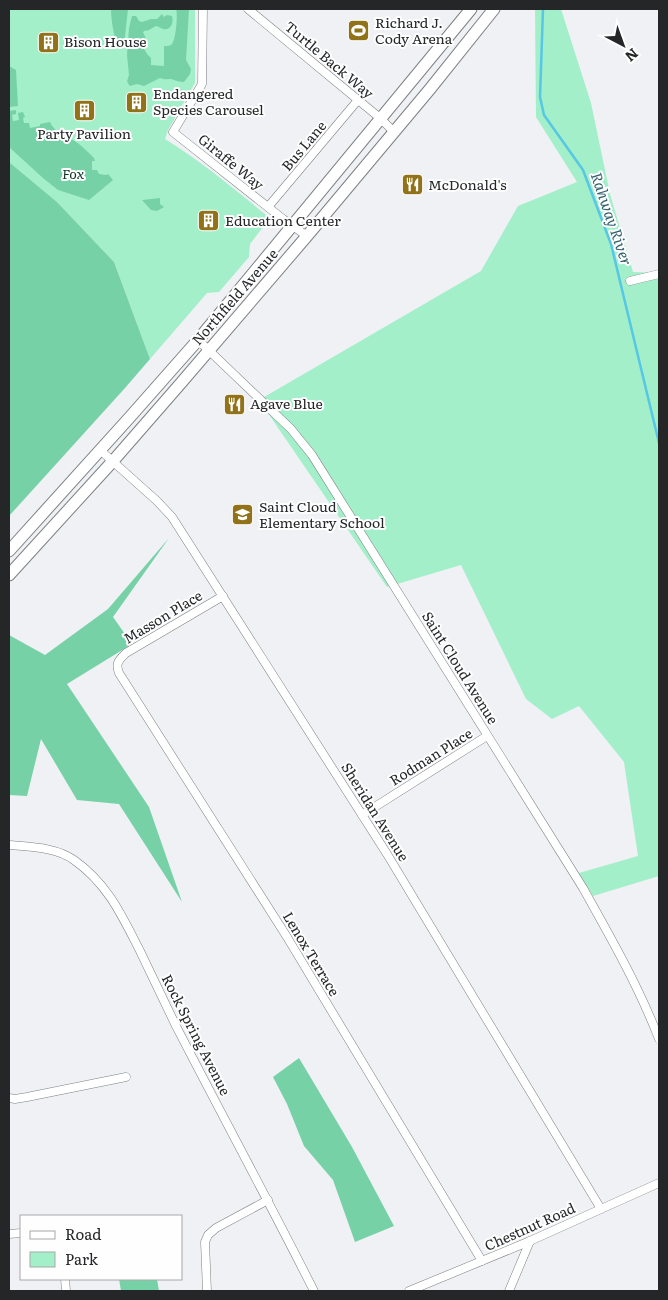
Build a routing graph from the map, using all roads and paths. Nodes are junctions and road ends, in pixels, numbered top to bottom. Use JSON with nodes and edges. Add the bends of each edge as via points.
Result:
{"nodes":[{"id":1,"x":203,"y":9,"type":"edge"},
{"id":2,"x":248,"y":9,"type":"edge"},
{"id":3,"x":471,"y":9,"type":"edge"},
{"id":4,"x":494,"y":9,"type":"edge"},
{"id":5,"x":358,"y":100,"type":"junction"},
{"id":6,"x":380,"y":118,"type":"junction"},
{"id":7,"x":394,"y":132,"type":"junction"},
{"id":8,"x":268,"y":207,"type":"junction"},
{"id":9,"x":293,"y":226,"type":"junction"},
{"id":10,"x":308,"y":236,"type":"junction"},
{"id":11,"x":659,"y":274,"type":"edge"},
{"id":12,"x":630,"y":281,"type":"dead end"},
{"id":13,"x":198,"y":340,"type":"junction"},
{"id":14,"x":209,"y":350,"type":"junction"},
{"id":15,"x":100,"y":450,"type":"junction"},
{"id":16,"x":113,"y":461,"type":"junction"},
{"id":17,"x":9,"y":551,"type":"edge"},
{"id":18,"x":9,"y":575,"type":"edge"},
{"id":19,"x":223,"y":596,"type":"junction"},
{"id":20,"x":118,"y":662,"type":"joint"},
{"id":21,"x":487,"y":736,"type":"junction"},
{"id":22,"x":362,"y":815,"type":"junction"},
{"id":23,"x":9,"y":845,"type":"edge"},
{"id":24,"x":659,"y":1040,"type":"edge"},
{"id":25,"x":126,"y":1077,"type":"dead end"},
{"id":26,"x":9,"y":1098,"type":"edge"},
{"id":27,"x":659,"y":1183,"type":"edge"},
{"id":28,"x":268,"y":1200,"type":"junction"},
{"id":29,"x":601,"y":1209,"type":"junction"},
{"id":30,"x":530,"y":1241,"type":"junction"},
{"id":31,"x":482,"y":1261,"type":"junction"},
{"id":32,"x":207,"y":1291,"type":"edge"},
{"id":33,"x":314,"y":1291,"type":"edge"},
{"id":34,"x":409,"y":1291,"type":"edge"},
{"id":35,"x":509,"y":1291,"type":"edge"}],
"edges":[{"from":1,"to":8,"type":"street","name":"Giraffe Way","via":[[202,84],[173,132]]},
{"from":2,"to":5,"type":"street","name":"Turtle Back Way"},
{"from":3,"to":6,"type":"main road","name":"Northfield Avenue"},
{"from":4,"to":7,"type":"main road","name":"Northfield Avenue"},
{"from":5,"to":6,"type":"street","name":"Turtle Back Way"},
{"from":5,"to":8,"type":"street","name":"Bus Lane"},
{"from":6,"to":7,"type":"street","name":"Turtle Back Way"},
{"from":6,"to":9,"type":"main road","name":"Northfield Avenue"},
{"from":7,"to":10,"type":"main road","name":"Northfield Avenue"},
{"from":8,"to":9,"type":"street","name":"Giraffe Way"},
{"from":9,"to":10,"type":"street","name":"Giraffe Way"},
{"from":9,"to":13,"type":"main road","name":"Northfield Avenue"},
{"from":10,"to":14,"type":"main road","name":"Northfield Avenue"},
{"from":11,"to":12,"type":"street"},
{"from":13,"to":14,"type":"street","name":"Saint Cloud Avenue"},
{"from":13,"to":15,"type":"main road","name":"Northfield Avenue"},
{"from":14,"to":16,"type":"main road","name":"Northfield Avenue"},
{"from":14,"to":21,"type":"street","name":"Saint Cloud Avenue","via":[[291,429],[312,454]]},
{"from":15,"to":16,"type":"street","name":"Sheridan Avenue"},
{"from":15,"to":17,"type":"main road","name":"Northfield Avenue"},
{"from":16,"to":18,"type":"main road","name":"Northfield Avenue"},
{"from":16,"to":19,"type":"street","name":"Sheridan Avenue","via":[[172,517]]},
{"from":19,"to":20,"type":"street","name":"Masson Place","via":[[126,653]]},
{"from":19,"to":22,"type":"street","name":"Sheridan Avenue"},
{"from":20,"to":31,"type":"street","name":"Lenox Terrace","via":[[119,673],[287,937]]},
{"from":21,"to":22,"type":"street","name":"Rodman Place"},
{"from":21,"to":24,"type":"street","name":"Saint Cloud Avenue","via":[[615,944],[648,1009]]},
{"from":22,"to":29,"type":"street","name":"Sheridan Avenue"},
{"from":23,"to":28,"type":"street","name":"Rock Spring Avenue","via":[[41,848],[73,859],[107,891]]},
{"from":25,"to":26,"type":"street"},
{"from":27,"to":29,"type":"street","name":"Chestnut Road"},
{"from":28,"to":32,"type":"street","via":[[208,1234],[204,1242]]},
{"from":28,"to":33,"type":"street","name":"Rock Spring Avenue"},
{"from":29,"to":30,"type":"street","name":"Chestnut Road"},
{"from":30,"to":31,"type":"street","name":"Chestnut Road"},
{"from":30,"to":35,"type":"street"},
{"from":31,"to":34,"type":"street","name":"Chestnut Road"}]}
